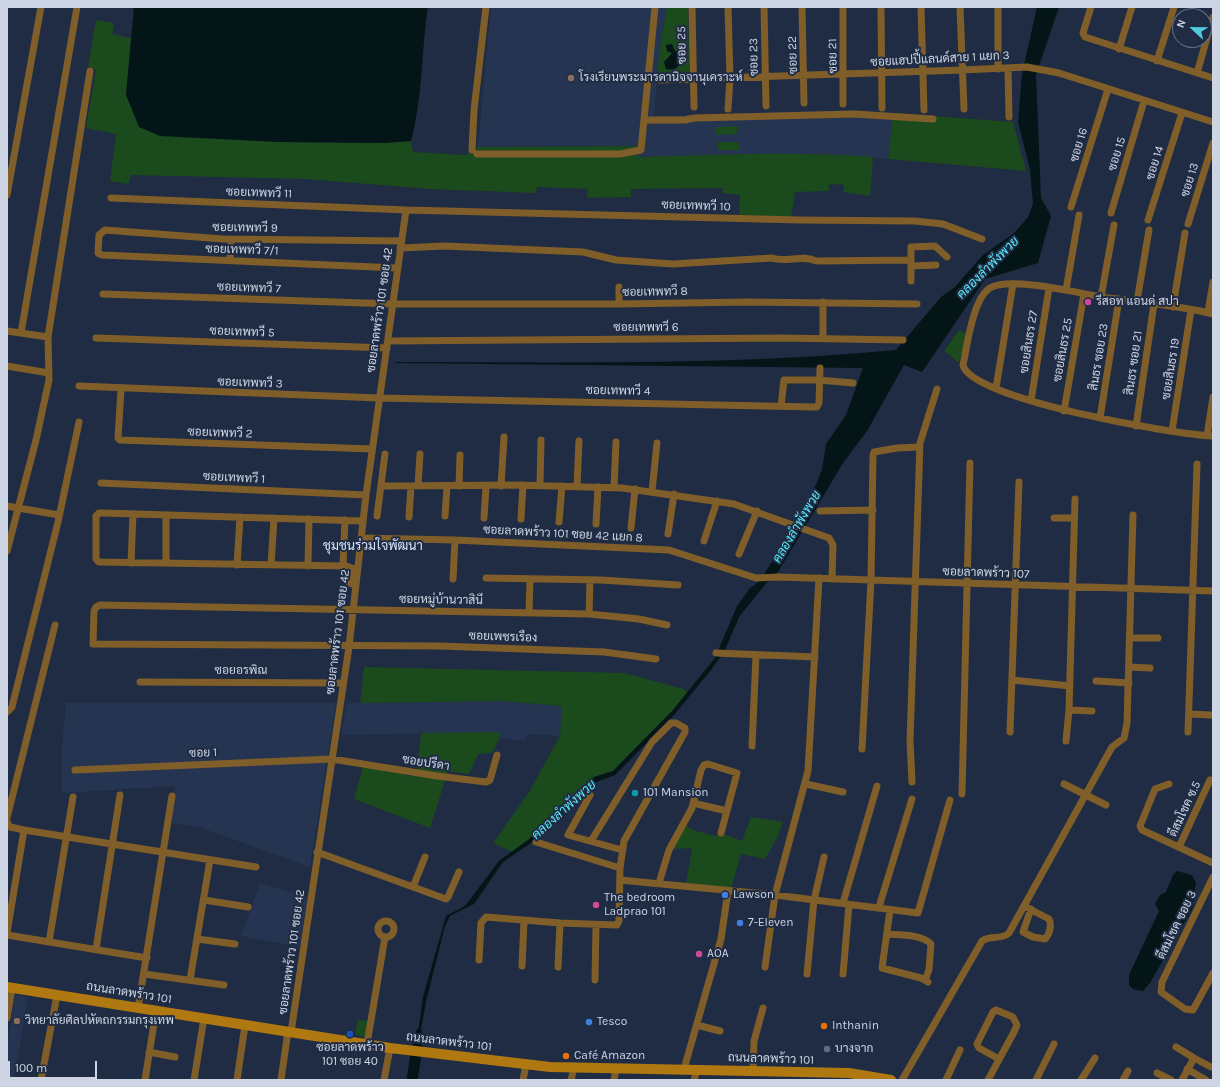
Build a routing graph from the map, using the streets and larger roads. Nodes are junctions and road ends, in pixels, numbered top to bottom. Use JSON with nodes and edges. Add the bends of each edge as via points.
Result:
{"nodes":[{"id":1,"x":41,"y":7,"type":"edge"},
{"id":2,"x":77,"y":7,"type":"edge"},
{"id":3,"x":486,"y":7,"type":"edge"},
{"id":4,"x":655,"y":7,"type":"edge"},
{"id":5,"x":692,"y":7,"type":"edge"},
{"id":6,"x":728,"y":7,"type":"edge"},
{"id":7,"x":764,"y":7,"type":"edge"},
{"id":8,"x":802,"y":7,"type":"edge"},
{"id":9,"x":843,"y":7,"type":"edge"},
{"id":10,"x":882,"y":7,"type":"edge"},
{"id":11,"x":921,"y":7,"type":"edge"},
{"id":12,"x":960,"y":7,"type":"edge"},
{"id":13,"x":998,"y":7,"type":"edge"},
{"id":14,"x":1092,"y":7,"type":"edge"},
{"id":15,"x":1132,"y":7,"type":"edge"},
{"id":16,"x":1174,"y":7,"type":"edge"},
{"id":17,"x":1213,"y":17,"type":"edge"},
{"id":18,"x":1119,"y":48,"type":"junction"},
{"id":19,"x":1157,"y":61,"type":"junction"},
{"id":20,"x":1011,"y":67,"type":"junction"},
{"id":21,"x":998,"y":69,"type":"junction"},
{"id":22,"x":962,"y":70,"type":"junction"},
{"id":23,"x":90,"y":71,"type":"dead end"},
{"id":24,"x":924,"y":72,"type":"junction"},
{"id":25,"x":883,"y":73,"type":"junction"},
{"id":26,"x":844,"y":74,"type":"junction"},
{"id":27,"x":1197,"y":74,"type":"junction"},
{"id":28,"x":805,"y":75,"type":"junction"},
{"id":29,"x":766,"y":76,"type":"junction"},
{"id":30,"x":693,"y":78,"type":"junction"},
{"id":31,"x":730,"y":78,"type":"junction"},
{"id":32,"x":1213,"y":78,"type":"edge"},
{"id":33,"x":660,"y":80,"type":"dead end"},
{"id":34,"x":1108,"y":89,"type":"junction"},
{"id":35,"x":1144,"y":101,"type":"junction"},
{"id":36,"x":804,"y":103,"type":"dead end"},
{"id":37,"x":843,"y":104,"type":"dead end"},
{"id":38,"x":766,"y":106,"type":"dead end"},
{"id":39,"x":694,"y":107,"type":"dead end"},
{"id":40,"x":882,"y":108,"type":"dead end"},
{"id":41,"x":728,"y":109,"type":"dead end"},
{"id":42,"x":964,"y":109,"type":"dead end"},
{"id":43,"x":924,"y":110,"type":"dead end"},
{"id":44,"x":1182,"y":112,"type":"junction"},
{"id":45,"x":1009,"y":117,"type":"dead end"},
{"id":46,"x":932,"y":119,"type":"dead end"},
{"id":47,"x":644,"y":120,"type":"junction"},
{"id":48,"x":1213,"y":122,"type":"edge"},
{"id":49,"x":1213,"y":143,"type":"edge"},
{"id":50,"x":7,"y":195,"type":"edge"},
{"id":51,"x":110,"y":198,"type":"dead end"},
{"id":52,"x":1071,"y":207,"type":"dead end"},
{"id":53,"x":406,"y":210,"type":"junction"},
{"id":54,"x":1111,"y":213,"type":"dead end"},
{"id":55,"x":1079,"y":215,"type":"dead end"},
{"id":56,"x":1148,"y":220,"type":"dead end"},
{"id":57,"x":1188,"y":224,"type":"dead end"},
{"id":58,"x":1114,"y":225,"type":"dead end"},
{"id":59,"x":1149,"y":230,"type":"dead end"},
{"id":60,"x":1185,"y":233,"type":"dead end"},
{"id":61,"x":231,"y":239,"type":"junction"},
{"id":62,"x":982,"y":239,"type":"dead end"},
{"id":63,"x":98,"y":243,"type":"joint"},
{"id":64,"x":401,"y":244,"type":"junction"},
{"id":65,"x":947,"y":257,"type":"dead end"},
{"id":66,"x":230,"y":260,"type":"junction"},
{"id":67,"x":911,"y":263,"type":"junction"},
{"id":68,"x":936,"y":265,"type":"dead end"},
{"id":69,"x":397,"y":268,"type":"junction"},
{"id":70,"x":911,"y":281,"type":"dead end"},
{"id":71,"x":1213,"y":282,"type":"edge"},
{"id":72,"x":1013,"y":284,"type":"junction"},
{"id":73,"x":619,"y":287,"type":"dead end"},
{"id":74,"x":1050,"y":288,"type":"junction"},
{"id":75,"x":1066,"y":290,"type":"junction"},
{"id":76,"x":103,"y":294,"type":"dead end"},
{"id":77,"x":1084,"y":294,"type":"junction"},
{"id":78,"x":1101,"y":297,"type":"junction"},
{"id":79,"x":1119,"y":299,"type":"junction"},
{"id":80,"x":1137,"y":301,"type":"junction"},
{"id":81,"x":823,"y":302,"type":"junction"},
{"id":82,"x":393,"y":304,"type":"junction"},
{"id":83,"x":619,"y":304,"type":"junction"},
{"id":84,"x":917,"y":304,"type":"dead end"},
{"id":85,"x":1154,"y":304,"type":"junction"},
{"id":86,"x":1173,"y":307,"type":"junction"},
{"id":87,"x":1191,"y":310,"type":"junction"},
{"id":88,"x":1210,"y":313,"type":"edge"},
{"id":89,"x":7,"y":331,"type":"edge"},
{"id":90,"x":21,"y":333,"type":"junction"},
{"id":91,"x":48,"y":337,"type":"junction"},
{"id":92,"x":96,"y":338,"type":"dead end"},
{"id":93,"x":823,"y":338,"type":"junction"},
{"id":94,"x":903,"y":340,"type":"dead end"},
{"id":95,"x":388,"y":345,"type":"junction"},
{"id":96,"x":7,"y":366,"type":"edge"},
{"id":97,"x":820,"y":368,"type":"dead end"},
{"id":98,"x":49,"y":373,"type":"junction"},
{"id":99,"x":819,"y":380,"type":"junction"},
{"id":100,"x":853,"y":383,"type":"dead end"},
{"id":101,"x":78,"y":386,"type":"dead end"},
{"id":102,"x":996,"y":388,"type":"junction"},
{"id":103,"x":121,"y":389,"type":"junction"},
{"id":104,"x":937,"y":389,"type":"dead end"},
{"id":105,"x":1213,"y":397,"type":"edge"},
{"id":106,"x":379,"y":398,"type":"junction"},
{"id":107,"x":1031,"y":401,"type":"junction"},
{"id":108,"x":781,"y":406,"type":"junction"},
{"id":109,"x":1064,"y":410,"type":"junction"},
{"id":110,"x":1100,"y":418,"type":"junction"},
{"id":111,"x":79,"y":422,"type":"dead end"},
{"id":112,"x":1136,"y":426,"type":"junction"},
{"id":113,"x":1172,"y":431,"type":"junction"},
{"id":114,"x":1210,"y":436,"type":"edge"},
{"id":115,"x":504,"y":437,"type":"dead end"},
{"id":116,"x":541,"y":440,"type":"dead end"},
{"id":117,"x":579,"y":441,"type":"dead end"},
{"id":118,"x":616,"y":442,"type":"dead end"},
{"id":119,"x":657,"y":442,"type":"dead end"},
{"id":120,"x":920,"y":447,"type":"junction"},
{"id":121,"x":372,"y":449,"type":"junction"},
{"id":122,"x":385,"y":454,"type":"dead end"},
{"id":123,"x":420,"y":454,"type":"dead end"},
{"id":124,"x":460,"y":455,"type":"dead end"},
{"id":125,"x":970,"y":463,"type":"dead end"},
{"id":126,"x":1197,"y":464,"type":"dead end"},
{"id":127,"x":1019,"y":482,"type":"dead end"},
{"id":128,"x":101,"y":483,"type":"dead end"},
{"id":129,"x":523,"y":485,"type":"junction"},
{"id":130,"x":381,"y":486,"type":"junction"},
{"id":131,"x":414,"y":486,"type":"junction"},
{"id":132,"x":447,"y":486,"type":"junction"},
{"id":133,"x":459,"y":486,"type":"junction"},
{"id":134,"x":486,"y":486,"type":"junction"},
{"id":135,"x":501,"y":486,"type":"junction"},
{"id":136,"x":540,"y":486,"type":"junction"},
{"id":137,"x":562,"y":486,"type":"junction"},
{"id":138,"x":577,"y":486,"type":"junction"},
{"id":139,"x":598,"y":487,"type":"junction"},
{"id":140,"x":614,"y":487,"type":"junction"},
{"id":141,"x":635,"y":489,"type":"junction"},
{"id":142,"x":652,"y":492,"type":"junction"},
{"id":143,"x":674,"y":494,"type":"junction"},
{"id":144,"x":366,"y":495,"type":"junction"},
{"id":145,"x":1075,"y":499,"type":"dead end"},
{"id":146,"x":717,"y":501,"type":"junction"},
{"id":147,"x":7,"y":506,"type":"edge"},
{"id":148,"x":18,"y":508,"type":"junction"},
{"id":149,"x":872,"y":510,"type":"junction"},
{"id":150,"x":820,"y":511,"type":"dead end"},
{"id":151,"x":760,"y":512,"type":"junction"},
{"id":152,"x":132,"y":514,"type":"junction"},
{"id":153,"x":59,"y":515,"type":"junction"},
{"id":154,"x":166,"y":515,"type":"junction"},
{"id":155,"x":1133,"y":515,"type":"dead end"},
{"id":156,"x":377,"y":516,"type":"dead end"},
{"id":157,"x":445,"y":516,"type":"dead end"},
{"id":158,"x":240,"y":517,"type":"junction"},
{"id":159,"x":409,"y":517,"type":"dead end"},
{"id":160,"x":274,"y":518,"type":"junction"},
{"id":161,"x":484,"y":518,"type":"dead end"},
{"id":162,"x":1054,"y":518,"type":"dead end"},
{"id":163,"x":1074,"y":518,"type":"junction"},
{"id":164,"x":309,"y":519,"type":"junction"},
{"id":165,"x":345,"y":520,"type":"junction"},
{"id":166,"x":521,"y":520,"type":"dead end"},
{"id":167,"x":362,"y":521,"type":"junction"},
{"id":168,"x":559,"y":522,"type":"dead end"},
{"id":169,"x":596,"y":524,"type":"dead end"},
{"id":170,"x":631,"y":528,"type":"dead end"},
{"id":171,"x":668,"y":534,"type":"dead end"},
{"id":172,"x":361,"y":538,"type":"junction"},
{"id":173,"x":455,"y":540,"type":"junction"},
{"id":174,"x":704,"y":541,"type":"dead end"},
{"id":175,"x":7,"y":551,"type":"edge"},
{"id":176,"x":739,"y":554,"type":"dead end"},
{"id":177,"x":131,"y":563,"type":"junction"},
{"id":178,"x":166,"y":563,"type":"junction"},
{"id":179,"x":237,"y":565,"type":"junction"},
{"id":180,"x":271,"y":565,"type":"junction"},
{"id":181,"x":308,"y":566,"type":"junction"},
{"id":182,"x":344,"y":566,"type":"junction"},
{"id":183,"x":486,"y":578,"type":"dead end"},
{"id":184,"x":759,"y":578,"type":"joint"},
{"id":185,"x":819,"y":578,"type":"junction"},
{"id":186,"x":453,"y":579,"type":"dead end"},
{"id":187,"x":832,"y":579,"type":"junction"},
{"id":188,"x":530,"y":580,"type":"junction"},
{"id":189,"x":871,"y":580,"type":"junction"},
{"id":190,"x":356,"y":581,"type":"junction"},
{"id":191,"x":590,"y":581,"type":"junction"},
{"id":192,"x":915,"y":582,"type":"junction"},
{"id":193,"x":966,"y":583,"type":"junction"},
{"id":194,"x":678,"y":585,"type":"dead end"},
{"id":195,"x":1016,"y":585,"type":"junction"},
{"id":196,"x":1073,"y":587,"type":"junction"},
{"id":197,"x":1132,"y":589,"type":"junction"},
{"id":198,"x":1194,"y":591,"type":"junction"},
{"id":199,"x":1213,"y":591,"type":"edge"},
{"id":200,"x":354,"y":609,"type":"junction"},
{"id":201,"x":529,"y":613,"type":"junction"},
{"id":202,"x":589,"y":614,"type":"junction"},
{"id":203,"x":55,"y":625,"type":"dead end"},
{"id":204,"x":667,"y":625,"type":"dead end"},
{"id":205,"x":1130,"y":638,"type":"junction"},
{"id":206,"x":1158,"y":638,"type":"dead end"},
{"id":207,"x":349,"y":647,"type":"junction"},
{"id":208,"x":716,"y":653,"type":"dead end"},
{"id":209,"x":756,"y":655,"type":"junction"},
{"id":210,"x":815,"y":657,"type":"junction"},
{"id":211,"x":656,"y":659,"type":"dead end"},
{"id":212,"x":1129,"y":667,"type":"junction"},
{"id":213,"x":1150,"y":668,"type":"dead end"},
{"id":214,"x":1012,"y":680,"type":"junction"},
{"id":215,"x":140,"y":682,"type":"dead end"},
{"id":216,"x":1096,"y":682,"type":"dead end"},
{"id":217,"x":343,"y":683,"type":"junction"},
{"id":218,"x":1128,"y":683,"type":"junction"},
{"id":219,"x":1070,"y":686,"type":"junction"},
{"id":220,"x":1069,"y":710,"type":"junction"},
{"id":221,"x":1092,"y":711,"type":"dead end"},
{"id":222,"x":7,"y":712,"type":"edge"},
{"id":223,"x":1189,"y":714,"type":"junction"},
{"id":224,"x":1210,"y":715,"type":"dead end"},
{"id":225,"x":1010,"y":732,"type":"dead end"},
{"id":226,"x":1188,"y":732,"type":"dead end"},
{"id":227,"x":1066,"y":741,"type":"dead end"},
{"id":228,"x":752,"y":746,"type":"dead end"},
{"id":229,"x":862,"y":749,"type":"dead end"},
{"id":230,"x":497,"y":755,"type":"dead end"},
{"id":231,"x":332,"y":758,"type":"junction"},
{"id":232,"x":75,"y":770,"type":"dead end"},
{"id":233,"x":1210,"y":780,"type":"dead end"},
{"id":234,"x":912,"y":782,"type":"dead end"},
{"id":235,"x":806,"y":784,"type":"junction"},
{"id":236,"x":1064,"y":784,"type":"dead end"},
{"id":237,"x":1169,"y":784,"type":"dead end"},
{"id":238,"x":877,"y":786,"type":"dead end"},
{"id":239,"x":843,"y":792,"type":"dead end"},
{"id":240,"x":962,"y":794,"type":"dead end"},
{"id":241,"x":120,"y":795,"type":"dead end"},
{"id":242,"x":590,"y":795,"type":"dead end"},
{"id":243,"x":1086,"y":795,"type":"junction"},
{"id":244,"x":172,"y":796,"type":"dead end"},
{"id":245,"x":73,"y":797,"type":"dead end"},
{"id":246,"x":912,"y":799,"type":"dead end"},
{"id":247,"x":950,"y":800,"type":"dead end"},
{"id":248,"x":693,"y":803,"type":"junction"},
{"id":249,"x":1106,"y":805,"type":"dead end"},
{"id":250,"x":727,"y":811,"type":"junction"},
{"id":251,"x":7,"y":818,"type":"edge"},
{"id":252,"x":7,"y":822,"type":"edge"},
{"id":253,"x":24,"y":830,"type":"junction"},
{"id":254,"x":721,"y":833,"type":"dead end"},
{"id":255,"x":66,"y":836,"type":"junction"},
{"id":256,"x":591,"y":841,"type":"junction"},
{"id":257,"x":536,"y":842,"type":"dead end"},
{"id":258,"x":113,"y":844,"type":"junction"},
{"id":259,"x":1179,"y":847,"type":"junction"},
{"id":260,"x":622,"y":850,"type":"junction"},
{"id":261,"x":317,"y":852,"type":"junction"},
{"id":262,"x":163,"y":853,"type":"junction"},
{"id":263,"x":425,"y":857,"type":"dead end"},
{"id":264,"x":824,"y":857,"type":"dead end"},
{"id":265,"x":210,"y":860,"type":"junction"},
{"id":266,"x":1213,"y":863,"type":"edge"},
{"id":267,"x":256,"y":867,"type":"dead end"},
{"id":268,"x":620,"y":868,"type":"junction"},
{"id":269,"x":458,"y":872,"type":"dead end"},
{"id":270,"x":1213,"y":877,"type":"edge"},
{"id":271,"x":620,"y":880,"type":"junction"},
{"id":272,"x":659,"y":883,"type":"junction"},
{"id":273,"x":413,"y":887,"type":"junction"},
{"id":274,"x":728,"y":891,"type":"junction"},
{"id":275,"x":775,"y":895,"type":"junction"},
{"id":276,"x":204,"y":900,"type":"junction"},
{"id":277,"x":814,"y":900,"type":"junction"},
{"id":278,"x":846,"y":904,"type":"junction"},
{"id":279,"x":248,"y":907,"type":"dead end"},
{"id":280,"x":879,"y":908,"type":"junction"},
{"id":281,"x":1028,"y":908,"type":"junction"},
{"id":282,"x":890,"y":910,"type":"junction"},
{"id":283,"x":524,"y":920,"type":"junction"},
{"id":284,"x":560,"y":923,"type":"junction"},
{"id":285,"x":596,"y":925,"type":"junction"},
{"id":286,"x":7,"y":934,"type":"edge"},
{"id":287,"x":887,"y":934,"type":"junction"},
{"id":288,"x":385,"y":937,"type":"dead end"},
{"id":289,"x":197,"y":939,"type":"junction"},
{"id":290,"x":49,"y":942,"type":"junction"},
{"id":291,"x":235,"y":944,"type":"dead end"},
{"id":292,"x":96,"y":949,"type":"junction"},
{"id":293,"x":147,"y":958,"type":"junction"},
{"id":294,"x":479,"y":960,"type":"dead end"},
{"id":295,"x":522,"y":966,"type":"dead end"},
{"id":296,"x":558,"y":967,"type":"dead end"},
{"id":297,"x":765,"y":967,"type":"dead end"},
{"id":298,"x":1213,"y":973,"type":"edge"},
{"id":299,"x":144,"y":974,"type":"junction"},
{"id":300,"x":807,"y":974,"type":"dead end"},
{"id":301,"x":843,"y":974,"type":"dead end"},
{"id":302,"x":190,"y":980,"type":"junction"},
{"id":303,"x":595,"y":980,"type":"dead end"},
{"id":304,"x":224,"y":984,"type":"dead end"},
{"id":305,"x":9,"y":987,"type":"edge"},
{"id":306,"x":57,"y":995,"type":"junction"},
{"id":307,"x":138,"y":1008,"type":"junction"},
{"id":308,"x":763,"y":1008,"type":"dead end"},
{"id":309,"x":156,"y":1011,"type":"junction"},
{"id":310,"x":7,"y":1018,"type":"edge"},
{"id":311,"x":204,"y":1018,"type":"junction"},
{"id":312,"x":245,"y":1025,"type":"junction"},
{"id":313,"x":697,"y":1025,"type":"junction"},
{"id":314,"x":720,"y":1031,"type":"dead end"},
{"id":315,"x":289,"y":1032,"type":"junction"},
{"id":316,"x":367,"y":1044,"type":"junction"},
{"id":317,"x":1054,"y":1044,"type":"dead end"},
{"id":318,"x":1176,"y":1047,"type":"dead end"},
{"id":319,"x":390,"y":1048,"type":"junction"},
{"id":320,"x":960,"y":1050,"type":"dead end"},
{"id":321,"x":149,"y":1052,"type":"junction"},
{"id":322,"x":175,"y":1057,"type":"dead end"},
{"id":323,"x":1094,"y":1058,"type":"dead end"},
{"id":324,"x":1194,"y":1058,"type":"junction"},
{"id":325,"x":999,"y":1059,"type":"junction"},
{"id":326,"x":526,"y":1065,"type":"junction"},
{"id":327,"x":1211,"y":1067,"type":"dead end"},
{"id":328,"x":574,"y":1068,"type":"junction"},
{"id":329,"x":616,"y":1069,"type":"junction"},
{"id":330,"x":684,"y":1069,"type":"junction"},
{"id":331,"x":1187,"y":1069,"type":"junction"},
{"id":332,"x":697,"y":1070,"type":"junction"},
{"id":333,"x":753,"y":1071,"type":"junction"},
{"id":334,"x":1128,"y":1072,"type":"dead end"},
{"id":335,"x":1157,"y":1073,"type":"dead end"},
{"id":336,"x":792,"y":1076,"type":"edge"},
{"id":337,"x":862,"y":1077,"type":"edge"},
{"id":338,"x":41,"y":1080,"type":"edge"},
{"id":339,"x":144,"y":1080,"type":"edge"},
{"id":340,"x":194,"y":1080,"type":"edge"},
{"id":341,"x":236,"y":1080,"type":"edge"},
{"id":342,"x":280,"y":1080,"type":"edge"},
{"id":343,"x":384,"y":1080,"type":"edge"},
{"id":344,"x":524,"y":1080,"type":"edge"},
{"id":345,"x":572,"y":1080,"type":"edge"},
{"id":346,"x":614,"y":1080,"type":"edge"},
{"id":347,"x":694,"y":1080,"type":"edge"},
{"id":348,"x":892,"y":1080,"type":"edge"},
{"id":349,"x":902,"y":1080,"type":"edge"},
{"id":350,"x":946,"y":1080,"type":"edge"},
{"id":351,"x":988,"y":1080,"type":"edge"},
{"id":352,"x":1036,"y":1080,"type":"edge"},
{"id":353,"x":1081,"y":1080,"type":"edge"},
{"id":354,"x":1123,"y":1080,"type":"edge"},
{"id":355,"x":1171,"y":1080,"type":"edge"},
{"id":356,"x":1182,"y":1080,"type":"edge"},
{"id":357,"x":1206,"y":1080,"type":"edge"}],
"edges":[{"from":1,"to":50,"type":"street"},
{"from":2,"to":90,"type":"street"},
{"from":3,"to":47,"type":"street","via":[[474,110],[474,152],[637,152],[642,147]]},
{"from":4,"to":47,"type":"street"},
{"from":5,"to":30,"type":"street","name":"ซอย 25"},
{"from":6,"to":31,"type":"street"},
{"from":7,"to":29,"type":"street","name":"ซอย 23"},
{"from":8,"to":28,"type":"street","name":"ซอย 22"},
{"from":9,"to":26,"type":"street","name":"ซอย 21"},
{"from":10,"to":25,"type":"street"},
{"from":11,"to":24,"type":"street"},
{"from":12,"to":22,"type":"street"},
{"from":13,"to":21,"type":"street"},
{"from":14,"to":18,"type":"street","via":[[1084,35]]},
{"from":15,"to":18,"type":"street"},
{"from":16,"to":19,"type":"street"},
{"from":17,"to":27,"type":"street"},
{"from":18,"to":19,"type":"street"},
{"from":19,"to":27,"type":"street"},
{"from":20,"to":21,"type":"street","name":"ซอยแฮปปี้แลนด์สาย 1 แยก 3"},
{"from":20,"to":34,"type":"street","name":"ซอยแฮปปี้แลนด์สาย 1 แยก 3","via":[[1048,70]]},
{"from":20,"to":45,"type":"street"},
{"from":21,"to":22,"type":"street","name":"ซอยแฮปปี้แลนด์สาย 1 แยก 3"},
{"from":22,"to":24,"type":"street","name":"ซอยแฮปปี้แลนด์สาย 1 แยก 3"},
{"from":22,"to":42,"type":"street"},
{"from":23,"to":91,"type":"street"},
{"from":24,"to":25,"type":"street","name":"ซอยแฮปปี้แลนด์สาย 1 แยก 3"},
{"from":24,"to":43,"type":"street"},
{"from":25,"to":26,"type":"street","name":"ซอยแฮปปี้แลนด์สาย 1 แยก 3"},
{"from":25,"to":40,"type":"street"},
{"from":26,"to":28,"type":"street","name":"ซอยแฮปปี้แลนด์สาย 1 แยก 3"},
{"from":26,"to":37,"type":"street","name":"ซอย 21"},
{"from":27,"to":32,"type":"street"},
{"from":28,"to":29,"type":"street","name":"ซอยแฮปปี้แลนด์สาย 1 แยก 3"},
{"from":28,"to":36,"type":"street","name":"ซอย 22"},
{"from":29,"to":31,"type":"street","name":"ซอยแฮปปี้แลนด์สาย 1 แยก 3"},
{"from":29,"to":38,"type":"street","name":"ซอย 23"},
{"from":30,"to":31,"type":"street","name":"ซอยแฮปปี้แลนด์สาย 1 แยก 3"},
{"from":30,"to":33,"type":"street","name":"ซอยแฮปปี้แลนด์สาย 1 แยก 3"},
{"from":30,"to":39,"type":"street","name":"ซอย 25"},
{"from":31,"to":41,"type":"street"},
{"from":34,"to":35,"type":"street","name":"ซอยแฮปปี้แลนด์สาย 1 แยก 3"},
{"from":34,"to":52,"type":"street","name":"ซอย 16"},
{"from":35,"to":44,"type":"street","name":"ซอยแฮปปี้แลนด์สาย 1 แยก 3"},
{"from":35,"to":54,"type":"street","name":"ซอย 15"},
{"from":44,"to":48,"type":"street","name":"ซอยแฮปปี้แลนด์สาย 1 แยก 3"},
{"from":44,"to":56,"type":"street","name":"ซอย 14"},
{"from":46,"to":47,"type":"street","via":[[854,114]]},
{"from":49,"to":57,"type":"street","name":"ซอย 13"},
{"from":51,"to":53,"type":"street","name":"ซอยเทพทวี 11"},
{"from":53,"to":62,"type":"street","name":"ซอยเทพทวี 10","via":[[915,221],[943,224]]},
{"from":53,"to":64,"type":"street","name":"ซอยลาดพร้าว 101 ซอย 42"},
{"from":55,"to":75,"type":"street"},
{"from":58,"to":78,"type":"street"},
{"from":59,"to":80,"type":"street"},
{"from":60,"to":86,"type":"street"},
{"from":61,"to":63,"type":"street","name":"ซอยเทพทวี 9","via":[[105,230],[99,235]]},
{"from":61,"to":64,"type":"street","name":"ซอยเทพทวี 9"},
{"from":61,"to":66,"type":"street"},
{"from":63,"to":66,"type":"street","name":"ซอยเทพทวี 7/1","via":[[97,252],[102,255]]},
{"from":64,"to":67,"type":"street","name":"ซอยเทพทวี 9","via":[[583,252],[616,260],[673,264],[772,258]]},
{"from":64,"to":69,"type":"street","name":"ซอยลาดพร้าว 101 ซอย 42"},
{"from":65,"to":67,"type":"street","via":[[935,246],[911,247]]},
{"from":66,"to":69,"type":"street","name":"ซอยเทพทวี 7/1"},
{"from":67,"to":68,"type":"street","name":"ซอยเทพทวี 9"},
{"from":67,"to":70,"type":"street"},
{"from":69,"to":82,"type":"street","name":"ซอยลาดพร้าว 101 ซอย 42"},
{"from":71,"to":88,"type":"street"},
{"from":72,"to":74,"type":"street"},
{"from":72,"to":102,"type":"street"},
{"from":72,"to":102,"type":"street","via":[[990,288],[977,304],[963,365],[967,373]]},
{"from":73,"to":83,"type":"street"},
{"from":74,"to":75,"type":"street"},
{"from":74,"to":107,"type":"street","name":"ซอยสินธร 27"},
{"from":75,"to":77,"type":"street"},
{"from":76,"to":82,"type":"street","name":"ซอยเทพทวี 7"},
{"from":77,"to":78,"type":"street"},
{"from":77,"to":109,"type":"street","name":"ซอยสินธร 25"},
{"from":78,"to":79,"type":"street"},
{"from":79,"to":80,"type":"street"},
{"from":79,"to":110,"type":"street","name":"สินธร ซอย 23"},
{"from":80,"to":85,"type":"street"},
{"from":81,"to":83,"type":"street","name":"ซอยเทพทวี 8"},
{"from":81,"to":84,"type":"street","name":"ซอยเทพทวี 8"},
{"from":81,"to":93,"type":"street"},
{"from":82,"to":83,"type":"street","name":"ซอยเทพทวี 8"},
{"from":82,"to":95,"type":"street","name":"ซอยลาดพร้าว 101 ซอย 42"},
{"from":85,"to":86,"type":"street"},
{"from":85,"to":112,"type":"street","name":"สินธร ซอย 21"},
{"from":86,"to":87,"type":"street"},
{"from":87,"to":88,"type":"street"},
{"from":87,"to":113,"type":"street","name":"ซอยสินธร 19"},
{"from":89,"to":90,"type":"street"},
{"from":90,"to":91,"type":"street"},
{"from":91,"to":98,"type":"street"},
{"from":92,"to":95,"type":"street","name":"ซอยเทพทวี 5"},
{"from":93,"to":94,"type":"street","name":"ซอยเทพทวี 6"},
{"from":93,"to":95,"type":"street","name":"ซอยเทพทวี 6"},
{"from":95,"to":106,"type":"street","name":"ซอยลาดพร้าว 101 ซอย 42"},
{"from":96,"to":98,"type":"street"},
{"from":97,"to":99,"type":"street","name":"ซอยเทพทวี 4"},
{"from":98,"to":148,"type":"street","via":[[50,380]]},
{"from":99,"to":100,"type":"street"},
{"from":99,"to":108,"type":"street","via":[[783,381]]},
{"from":99,"to":108,"type":"street","name":"ซอยเทพทวี 4","via":[[817,407]]},
{"from":101,"to":103,"type":"street","name":"ซอยเทพทวี 3"},
{"from":102,"to":107,"type":"street"},
{"from":103,"to":106,"type":"street","name":"ซอยเทพทวี 3"},
{"from":103,"to":121,"type":"street","name":"ซอยเทพทวี 2","via":[[118,438],[120,440]]},
{"from":104,"to":120,"type":"street"},
{"from":105,"to":114,"type":"street"},
{"from":106,"to":108,"type":"street","name":"ซอยเทพทวี 4"},
{"from":106,"to":121,"type":"street","name":"ซอยลาดพร้าว 101 ซอย 42"},
{"from":107,"to":109,"type":"street"},
{"from":109,"to":110,"type":"street"},
{"from":110,"to":112,"type":"street"},
{"from":111,"to":153,"type":"street"},
{"from":112,"to":113,"type":"street"},
{"from":113,"to":114,"type":"street"},
{"from":115,"to":135,"type":"street"},
{"from":116,"to":136,"type":"street"},
{"from":117,"to":138,"type":"street"},
{"from":118,"to":140,"type":"street"},
{"from":119,"to":142,"type":"street"},
{"from":120,"to":149,"type":"street","via":[[874,452]]},
{"from":120,"to":192,"type":"street"},
{"from":121,"to":144,"type":"street","name":"ซอยลาดพร้าว 101 ซอย 42"},
{"from":122,"to":130,"type":"street"},
{"from":123,"to":131,"type":"street"},
{"from":124,"to":133,"type":"street"},
{"from":125,"to":193,"type":"street"},
{"from":126,"to":198,"type":"street"},
{"from":127,"to":195,"type":"street"},
{"from":128,"to":144,"type":"street","name":"ซอยเทพทวี 1"},
{"from":129,"to":135,"type":"street"},
{"from":129,"to":136,"type":"street"},
{"from":129,"to":166,"type":"street"},
{"from":130,"to":131,"type":"street"},
{"from":130,"to":156,"type":"street"},
{"from":131,"to":132,"type":"street"},
{"from":131,"to":159,"type":"street"},
{"from":132,"to":133,"type":"street"},
{"from":132,"to":157,"type":"street"},
{"from":133,"to":134,"type":"street"},
{"from":134,"to":135,"type":"street"},
{"from":134,"to":161,"type":"street"},
{"from":136,"to":137,"type":"street"},
{"from":137,"to":138,"type":"street"},
{"from":137,"to":168,"type":"street"},
{"from":138,"to":139,"type":"street"},
{"from":139,"to":140,"type":"street"},
{"from":139,"to":169,"type":"street"},
{"from":140,"to":141,"type":"street"},
{"from":141,"to":142,"type":"street"},
{"from":141,"to":170,"type":"street"},
{"from":142,"to":143,"type":"street"},
{"from":143,"to":146,"type":"street"},
{"from":143,"to":171,"type":"street"},
{"from":144,"to":167,"type":"street","name":"ซอยลาดพร้าว 101 ซอย 42"},
{"from":145,"to":163,"type":"street"},
{"from":146,"to":151,"type":"street"},
{"from":146,"to":174,"type":"street"},
{"from":147,"to":148,"type":"street"},
{"from":148,"to":153,"type":"street"},
{"from":148,"to":175,"type":"street"},
{"from":149,"to":150,"type":"street"},
{"from":149,"to":189,"type":"street"},
{"from":151,"to":176,"type":"street"},
{"from":151,"to":187,"type":"street","via":[[830,539]]},
{"from":152,"to":154,"type":"street"},
{"from":152,"to":177,"type":"street"},
{"from":152,"to":177,"type":"street","via":[[97,514],[96,542],[97,561]]},
{"from":153,"to":222,"type":"street","via":[[12,707]]},
{"from":154,"to":158,"type":"street"},
{"from":154,"to":178,"type":"street"},
{"from":155,"to":197,"type":"street"},
{"from":158,"to":160,"type":"street"},
{"from":158,"to":179,"type":"street"},
{"from":160,"to":164,"type":"street"},
{"from":160,"to":180,"type":"street"},
{"from":162,"to":163,"type":"street"},
{"from":163,"to":196,"type":"street"},
{"from":164,"to":165,"type":"street"},
{"from":164,"to":181,"type":"street"},
{"from":165,"to":167,"type":"street"},
{"from":165,"to":182,"type":"street"},
{"from":167,"to":172,"type":"street","name":"ซอยลาดพร้าว 101 ซอย 42"},
{"from":172,"to":173,"type":"street","name":"ซอยลาดพร้าว 101 ซอย 42 แยก 8"},
{"from":172,"to":190,"type":"street","name":"ซอยลาดพร้าว 101 ซอย 42"},
{"from":173,"to":184,"type":"street","name":"ซอยลาดพร้าว 101 ซอย 42 แยก 8","via":[[669,550]]},
{"from":173,"to":186,"type":"street"},
{"from":177,"to":178,"type":"street"},
{"from":178,"to":179,"type":"street"},
{"from":179,"to":180,"type":"street"},
{"from":180,"to":181,"type":"street"},
{"from":181,"to":182,"type":"street"},
{"from":182,"to":190,"type":"street","via":[[352,568],[352,577]]},
{"from":183,"to":188,"type":"street","name":"ซอยหมู่บ้านวาสินี"},
{"from":184,"to":185,"type":"street","name":"ซอยลาดพร้าว 107"},
{"from":185,"to":187,"type":"street","name":"ซอยลาดพร้าว 107"},
{"from":185,"to":210,"type":"street"},
{"from":187,"to":189,"type":"street","name":"ซอยลาดพร้าว 107"},
{"from":188,"to":191,"type":"street","name":"ซอยหมู่บ้านวาสินี"},
{"from":188,"to":201,"type":"street"},
{"from":189,"to":192,"type":"street","name":"ซอยลาดพร้าว 107"},
{"from":189,"to":229,"type":"street"},
{"from":190,"to":200,"type":"street","name":"ซอยลาดพร้าว 101 ซอย 42"},
{"from":191,"to":194,"type":"street","name":"ซอยหมู่บ้านวาสินี"},
{"from":191,"to":202,"type":"street"},
{"from":192,"to":193,"type":"street","name":"ซอยลาดพร้าว 107"},
{"from":192,"to":234,"type":"street","via":[[910,742]]},
{"from":193,"to":195,"type":"street","name":"ซอยลาดพร้าว 107"},
{"from":193,"to":240,"type":"street"},
{"from":195,"to":196,"type":"street","name":"ซอยลาดพร้าว 107"},
{"from":195,"to":214,"type":"street"},
{"from":196,"to":197,"type":"street","name":"ซอยลาดพร้าว 107"},
{"from":196,"to":219,"type":"street"},
{"from":197,"to":198,"type":"street","name":"ซอยลาดพร้าว 107"},
{"from":197,"to":205,"type":"street"},
{"from":198,"to":199,"type":"street","name":"ซอยลาดพร้าว 107"},
{"from":198,"to":223,"type":"street"},
{"from":200,"to":201,"type":"street","name":"ซอยหมู่บ้านวาสินี"},
{"from":200,"to":207,"type":"street","name":"ซอยลาดพร้าว 101 ซอย 42"},
{"from":200,"to":207,"type":"street","name":"ซอยหมู่บ้านวาสินี","via":[[100,605],[94,611],[93,644]]},
{"from":201,"to":202,"type":"street","name":"ซอยหมู่บ้านวาสินี"},
{"from":202,"to":204,"type":"street","name":"ซอยหมู่บ้านวาสินี","via":[[639,618]]},
{"from":203,"to":251,"type":"street"},
{"from":205,"to":206,"type":"street"},
{"from":205,"to":212,"type":"street"},
{"from":207,"to":211,"type":"street","name":"ซอยเพชรเรือง","via":[[441,646],[604,652]]},
{"from":207,"to":217,"type":"street","name":"ซอยลาดพร้าว 101 ซอย 42"},
{"from":208,"to":209,"type":"street"},
{"from":209,"to":210,"type":"street"},
{"from":209,"to":228,"type":"street"},
{"from":210,"to":235,"type":"street"},
{"from":212,"to":213,"type":"street"},
{"from":212,"to":218,"type":"street"},
{"from":214,"to":219,"type":"street"},
{"from":214,"to":225,"type":"street"},
{"from":215,"to":217,"type":"street","name":"ซอยอรพิณ"},
{"from":216,"to":218,"type":"street"},
{"from":217,"to":231,"type":"street","name":"ซอยลาดพร้าว 101 ซอย 42"},
{"from":218,"to":243,"type":"street","via":[[1124,738],[1112,747]]},
{"from":219,"to":220,"type":"street"},
{"from":220,"to":221,"type":"street"},
{"from":220,"to":227,"type":"street"},
{"from":223,"to":224,"type":"street"},
{"from":223,"to":226,"type":"street"},
{"from":230,"to":231,"type":"street","name":"ซอยปรีดา","via":[[490,780],[486,782]]},
{"from":231,"to":232,"type":"street","name":"ซอย 1"},
{"from":231,"to":261,"type":"street","name":"ซอยลาดพร้าว 101 ซอย 42"},
{"from":233,"to":259,"type":"street","name":"ดีสมโชค ซ.5"},
{"from":235,"to":239,"type":"street"},
{"from":235,"to":275,"type":"street"},
{"from":236,"to":243,"type":"street"},
{"from":237,"to":259,"type":"street","via":[[1155,789],[1140,826],[1142,830]]},
{"from":238,"to":278,"type":"street"},
{"from":241,"to":258,"type":"street"},
{"from":242,"to":256,"type":"street","via":[[568,835]]},
{"from":243,"to":249,"type":"street"},
{"from":243,"to":281,"type":"street"},
{"from":244,"to":262,"type":"street"},
{"from":245,"to":255,"type":"street"},
{"from":246,"to":280,"type":"street"},
{"from":247,"to":282,"type":"street","via":[[918,911],[913,913]]},
{"from":248,"to":250,"type":"street"},
{"from":248,"to":250,"type":"street","via":[[702,770],[704,765],[708,764],[737,773]]},
{"from":248,"to":272,"type":"street","via":[[669,850]]},
{"from":250,"to":254,"type":"street"},
{"from":252,"to":253,"type":"street","via":[[10,827]]},
{"from":253,"to":255,"type":"street"},
{"from":253,"to":286,"type":"street"},
{"from":255,"to":258,"type":"street"},
{"from":255,"to":290,"type":"street"},
{"from":256,"to":260,"type":"street"},
{"from":256,"to":260,"type":"street","via":[[652,742],[671,724],[676,724],[684,728],[685,732],[624,841]]},
{"from":257,"to":268,"type":"street"},
{"from":258,"to":262,"type":"street"},
{"from":258,"to":292,"type":"street"},
{"from":259,"to":266,"type":"street"},
{"from":260,"to":268,"type":"street"},
{"from":261,"to":273,"type":"street"},
{"from":261,"to":315,"type":"street","name":"ซอยลาดพร้าว 101 ซอย 42"},
{"from":262,"to":265,"type":"street"},
{"from":262,"to":293,"type":"street"},
{"from":263,"to":273,"type":"street"},
{"from":264,"to":277,"type":"street"},
{"from":265,"to":267,"type":"street"},
{"from":265,"to":276,"type":"street"},
{"from":268,"to":271,"type":"street"},
{"from":269,"to":273,"type":"street","via":[[447,899]]},
{"from":270,"to":298,"type":"street","name":"ดีสมโชค ซอย 3","via":[[1162,982],[1161,992],[1190,1011],[1196,1007]]},
{"from":271,"to":272,"type":"street"},
{"from":271,"to":285,"type":"street","via":[[619,921],[613,926]]},
{"from":272,"to":274,"type":"street"},
{"from":274,"to":275,"type":"street"},
{"from":274,"to":313,"type":"street","via":[[721,939]]},
{"from":275,"to":277,"type":"street"},
{"from":275,"to":297,"type":"street"},
{"from":276,"to":279,"type":"street"},
{"from":276,"to":289,"type":"street"},
{"from":277,"to":278,"type":"street"},
{"from":277,"to":300,"type":"street"},
{"from":278,"to":280,"type":"street"},
{"from":278,"to":301,"type":"street"},
{"from":280,"to":282,"type":"street"},
{"from":281,"to":281,"type":"street","via":[[1023,932],[1045,939],[1050,921]]},
{"from":281,"to":349,"type":"street","via":[[1009,934],[1000,939],[989,937],[982,941]]},
{"from":282,"to":287,"type":"street"},
{"from":283,"to":284,"type":"street"},
{"from":283,"to":294,"type":"street","via":[[483,920]]},
{"from":283,"to":295,"type":"street"},
{"from":284,"to":285,"type":"street"},
{"from":284,"to":296,"type":"street"},
{"from":285,"to":303,"type":"street"},
{"from":286,"to":290,"type":"street"},
{"from":287,"to":287,"type":"street","via":[[883,969],[913,975],[927,981],[931,944],[915,936]]},
{"from":288,"to":316,"type":"street"},
{"from":289,"to":291,"type":"street"},
{"from":289,"to":302,"type":"street"},
{"from":290,"to":292,"type":"street"},
{"from":292,"to":293,"type":"street"},
{"from":293,"to":299,"type":"street"},
{"from":299,"to":302,"type":"street"},
{"from":299,"to":307,"type":"street"},
{"from":302,"to":304,"type":"street"},
{"from":305,"to":306,"type":"street","name":"ถนนลาดพร้าว 101"},
{"from":305,"to":310,"type":"street"},
{"from":306,"to":307,"type":"street","name":"ถนนลาดพร้าว 101"},
{"from":306,"to":338,"type":"street"},
{"from":307,"to":309,"type":"street","name":"ถนนลาดพร้าว 101"},
{"from":308,"to":333,"type":"street","via":[[754,1041]]},
{"from":309,"to":311,"type":"street","name":"ถนนลาดพร้าว 101"},
{"from":309,"to":321,"type":"street"},
{"from":311,"to":312,"type":"street","name":"ถนนลาดพร้าว 101"},
{"from":311,"to":340,"type":"street"},
{"from":312,"to":315,"type":"street","name":"ถนนลาดพร้าว 101"},
{"from":312,"to":341,"type":"street"},
{"from":313,"to":314,"type":"street"},
{"from":313,"to":330,"type":"street"},
{"from":315,"to":316,"type":"street","name":"ถนนลาดพร้าว 101"},
{"from":315,"to":342,"type":"street","name":"ซอยลาดพร้าว 101 ซอย 42"},
{"from":316,"to":319,"type":"street","name":"ถนนลาดพร้าว 101"},
{"from":317,"to":352,"type":"street"},
{"from":318,"to":324,"type":"street"},
{"from":319,"to":326,"type":"street","name":"ถนนลาดพร้าว 101"},
{"from":319,"to":343,"type":"street"},
{"from":320,"to":350,"type":"street"},
{"from":321,"to":322,"type":"street"},
{"from":321,"to":339,"type":"street"},
{"from":323,"to":353,"type":"street"},
{"from":324,"to":327,"type":"street"},
{"from":324,"to":331,"type":"street"},
{"from":325,"to":325,"type":"street","via":[[1017,1025],[1013,1017],[996,1010],[977,1044],[979,1048]]},
{"from":325,"to":351,"type":"street"},
{"from":326,"to":328,"type":"street","name":"ถนนลาดพร้าว 101"},
{"from":326,"to":344,"type":"street"},
{"from":328,"to":329,"type":"street","name":"ถนนลาดพร้าว 101"},
{"from":328,"to":345,"type":"street"},
{"from":329,"to":330,"type":"street","name":"ถนนลาดพร้าว 101"},
{"from":329,"to":346,"type":"street"},
{"from":330,"to":332,"type":"street","name":"ถนนลาดพร้าว 101"},
{"from":331,"to":356,"type":"street"},
{"from":331,"to":357,"type":"street"},
{"from":332,"to":333,"type":"street","name":"ถนนลาดพร้าว 101"},
{"from":332,"to":347,"type":"street"},
{"from":333,"to":336,"type":"street","name":"ถนนลาดพร้าว 101"},
{"from":334,"to":354,"type":"street"},
{"from":335,"to":355,"type":"street"},
{"from":336,"to":337,"type":"street","name":"ถนนลาดพร้าว 101"},
{"from":337,"to":348,"type":"street","name":"ถนนลาดพร้าว 101"}]}
